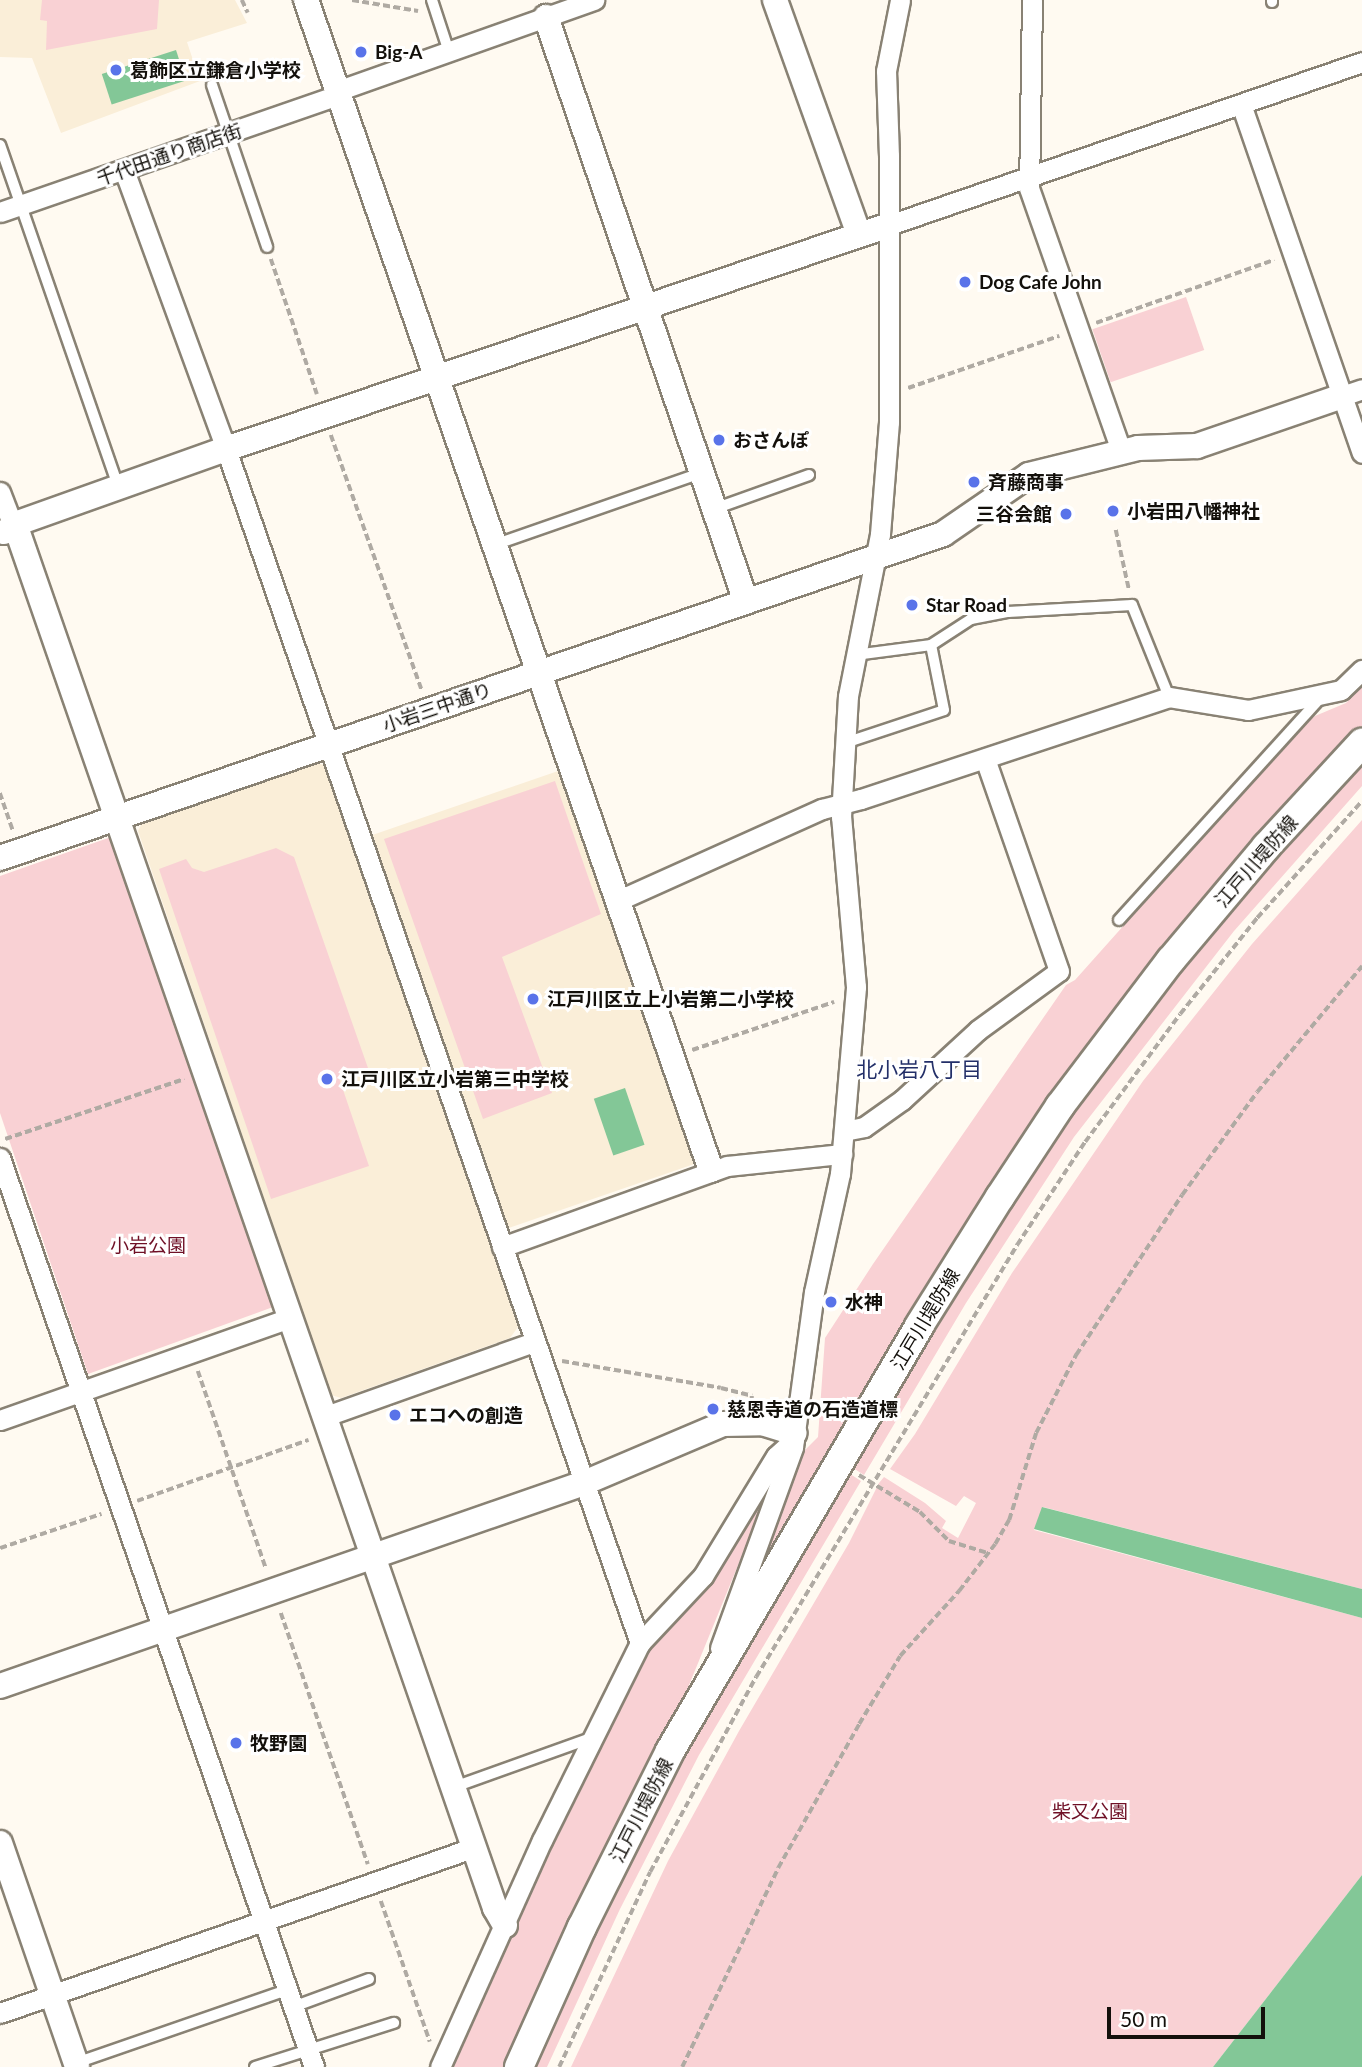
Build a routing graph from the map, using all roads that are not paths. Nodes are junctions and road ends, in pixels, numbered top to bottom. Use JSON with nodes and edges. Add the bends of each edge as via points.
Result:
{"nodes":[{"id":1,"x":306,"y":0,"type":"edge"},
{"id":2,"x":432,"y":0,"type":"edge"},
{"id":3,"x":594,"y":0,"type":"edge"},
{"id":4,"x":775,"y":0,"type":"edge"},
{"id":5,"x":900,"y":0,"type":"edge"},
{"id":6,"x":1032,"y":0,"type":"edge"},
{"id":7,"x":546,"y":17,"type":"junction"},
{"id":8,"x":449,"y":52,"type":"junction"},
{"id":9,"x":1362,"y":62,"type":"edge"},
{"id":10,"x":212,"y":85,"type":"dead end"},
{"id":11,"x":337,"y":93,"type":"junction"},
{"id":12,"x":1241,"y":104,"type":"junction"},
{"id":13,"x":228,"y":133,"type":"junction"},
{"id":14,"x":0,"y":145,"type":"edge"},
{"id":15,"x":124,"y":170,"type":"junction"},
{"id":16,"x":1028,"y":178,"type":"junction"},
{"id":17,"x":20,"y":206,"type":"junction"},
{"id":18,"x":0,"y":212,"type":"edge"},
{"id":19,"x":889,"y":225,"type":"junction"},
{"id":20,"x":859,"y":234,"type":"junction"},
{"id":21,"x":267,"y":247,"type":"road end"},
{"id":22,"x":645,"y":307,"type":"junction"},
{"id":23,"x":436,"y":378,"type":"junction"},
{"id":24,"x":1352,"y":393,"type":"edge"},
{"id":25,"x":226,"y":449,"type":"junction"},
{"id":26,"x":1122,"y":453,"type":"junction"},
{"id":27,"x":1362,"y":453,"type":"edge"},
{"id":28,"x":702,"y":473,"type":"junction"},
{"id":29,"x":809,"y":475,"type":"dead end"},
{"id":30,"x":118,"y":487,"type":"junction"},
{"id":31,"x":0,"y":492,"type":"edge"},
{"id":32,"x":714,"y":509,"type":"junction"},
{"id":33,"x":10,"y":529,"type":"edge"},
{"id":34,"x":494,"y":545,"type":"junction"},
{"id":35,"x":874,"y":557,"type":"junction"},
{"id":36,"x":745,"y":599,"type":"junction"},
{"id":37,"x":930,"y":645,"type":"junction"},
{"id":38,"x":855,"y":655,"type":"junction"},
{"id":39,"x":1362,"y":670,"type":"edge"},
{"id":40,"x":538,"y":671,"type":"junction"},
{"id":41,"x":1322,"y":695,"type":"junction"},
{"id":42,"x":1169,"y":698,"type":"junction"},
{"id":43,"x":845,"y":743,"type":"junction"},
{"id":44,"x":1362,"y":743,"type":"edge"},
{"id":45,"x":327,"y":744,"type":"junction"},
{"id":46,"x":985,"y":758,"type":"junction"},
{"id":47,"x":844,"y":803,"type":"junction"},
{"id":48,"x":116,"y":817,"type":"junction"},
{"id":49,"x":10,"y":855,"type":"edge"},
{"id":50,"x":617,"y":901,"type":"junction"},
{"id":51,"x":1119,"y":920,"type":"dead end"},
{"id":52,"x":844,"y":1130,"type":"junction"},
{"id":53,"x":2,"y":1149,"type":"edge"},
{"id":54,"x":842,"y":1154,"type":"junction"},
{"id":55,"x":711,"y":1170,"type":"junction"},
{"id":56,"x":502,"y":1247,"type":"junction"},
{"id":57,"x":290,"y":1318,"type":"junction"},
{"id":58,"x":534,"y":1342,"type":"junction"},
{"id":59,"x":80,"y":1392,"type":"junction"},
{"id":60,"x":0,"y":1420,"type":"edge"},
{"id":61,"x":321,"y":1427,"type":"junction"},
{"id":62,"x":794,"y":1437,"type":"junction"},
{"id":63,"x":584,"y":1483,"type":"junction"},
{"id":64,"x":373,"y":1557,"type":"junction"},
{"id":65,"x":162,"y":1630,"type":"junction"},
{"id":66,"x":640,"y":1643,"type":"junction"},
{"id":67,"x":709,"y":1682,"type":"junction"},
{"id":68,"x":0,"y":1686,"type":"edge"},
{"id":69,"x":592,"y":1738,"type":"junction"},
{"id":70,"x":454,"y":1787,"type":"junction"},
{"id":71,"x":0,"y":1843,"type":"edge"},
{"id":72,"x":475,"y":1847,"type":"junction"},
{"id":73,"x":264,"y":1920,"type":"junction"},
{"id":74,"x":505,"y":1925,"type":"junction"},
{"id":75,"x":369,"y":1979,"type":"dead end"},
{"id":76,"x":52,"y":1995,"type":"junction"},
{"id":77,"x":290,"y":1998,"type":"junction"},
{"id":78,"x":0,"y":2013,"type":"edge"},
{"id":79,"x":394,"y":2023,"type":"dead end"},
{"id":80,"x":311,"y":2059,"type":"edge"},
{"id":81,"x":76,"y":2065,"type":"edge"},
{"id":82,"x":440,"y":2066,"type":"edge"},
{"id":83,"x":255,"y":2067,"type":"edge"},
{"id":84,"x":519,"y":2067,"type":"edge"}],
"edges":[{"from":1,"to":11,"type":"street"},
{"from":2,"to":8,"type":"lane"},
{"from":3,"to":7,"type":"street","name":"千代田通り商店街"},
{"from":4,"to":20,"type":"street"},
{"from":5,"to":19,"type":"street","via":[[886,71]]},
{"from":6,"to":16,"type":"street"},
{"from":7,"to":8,"type":"street","name":"千代田通り商店街"},
{"from":7,"to":22,"type":"street"},
{"from":8,"to":11,"type":"street","name":"千代田通り商店街"},
{"from":9,"to":12,"type":"street"},
{"from":10,"to":13,"type":"lane"},
{"from":11,"to":13,"type":"street","name":"千代田通り商店街"},
{"from":11,"to":23,"type":"street"},
{"from":12,"to":16,"type":"street"},
{"from":12,"to":24,"type":"street"},
{"from":13,"to":15,"type":"street","name":"千代田通り商店街"},
{"from":13,"to":21,"type":"lane"},
{"from":14,"to":17,"type":"lane"},
{"from":15,"to":17,"type":"street","name":"千代田通り商店街"},
{"from":15,"to":25,"type":"street"},
{"from":16,"to":19,"type":"street"},
{"from":16,"to":26,"type":"street"},
{"from":17,"to":18,"type":"street","name":"千代田通り商店街"},
{"from":17,"to":30,"type":"lane"},
{"from":19,"to":20,"type":"street"},
{"from":19,"to":35,"type":"street","via":[[889,411],[880,534]]},
{"from":20,"to":22,"type":"street"},
{"from":22,"to":23,"type":"street"},
{"from":22,"to":28,"type":"street"},
{"from":23,"to":25,"type":"street"},
{"from":23,"to":34,"type":"street"},
{"from":24,"to":26,"type":"street","name":"小岩三中通り","via":[[1197,446]]},
{"from":24,"to":27,"type":"street"},
{"from":25,"to":30,"type":"street"},
{"from":25,"to":45,"type":"street"},
{"from":26,"to":35,"type":"street","name":"小岩三中通り","via":[[1029,475],[943,534]]},
{"from":28,"to":32,"type":"street"},
{"from":28,"to":34,"type":"lane"},
{"from":29,"to":32,"type":"lane"},
{"from":30,"to":33,"type":"street"},
{"from":31,"to":33,"type":"street"},
{"from":32,"to":36,"type":"street"},
{"from":33,"to":48,"type":"street"},
{"from":34,"to":40,"type":"street"},
{"from":35,"to":36,"type":"street","name":"小岩三中通り"},
{"from":35,"to":38,"type":"street"},
{"from":36,"to":40,"type":"street","name":"小岩三中通り"},
{"from":37,"to":38,"type":"lane"},
{"from":37,"to":42,"type":"lane","via":[[971,619],[1008,612],[1132,605]]},
{"from":37,"to":43,"type":"lane","via":[[944,710]]},
{"from":38,"to":43,"type":"street"},
{"from":39,"to":41,"type":"street","via":[[1341,690]]},
{"from":40,"to":45,"type":"street","name":"小岩三中通り"},
{"from":40,"to":50,"type":"street"},
{"from":41,"to":42,"type":"street","via":[[1248,710]]},
{"from":41,"to":51,"type":"lane"},
{"from":42,"to":46,"type":"street"},
{"from":43,"to":47,"type":"street"},
{"from":44,"to":67,"type":"main road","name":"江戸川堤防線","via":[[1171,960],[1060,1106],[919,1326]]},
{"from":45,"to":48,"type":"street","name":"小岩三中通り"},
{"from":45,"to":56,"type":"street"},
{"from":46,"to":47,"type":"street"},
{"from":46,"to":52,"type":"street","via":[[1059,971],[978,1030],[902,1100],[864,1127]]},
{"from":47,"to":50,"type":"street"},
{"from":47,"to":52,"type":"street","via":[[841,846],[856,994]]},
{"from":48,"to":49,"type":"street","name":"小岩三中通り"},
{"from":48,"to":57,"type":"street"},
{"from":50,"to":55,"type":"street"},
{"from":52,"to":54,"type":"street"},
{"from":53,"to":59,"type":"street"},
{"from":54,"to":55,"type":"street"},
{"from":54,"to":62,"type":"street","via":[[808,1329]]},
{"from":55,"to":56,"type":"street"},
{"from":56,"to":58,"type":"street"},
{"from":57,"to":59,"type":"street"},
{"from":57,"to":61,"type":"street"},
{"from":58,"to":61,"type":"street"},
{"from":58,"to":63,"type":"street"},
{"from":59,"to":60,"type":"street"},
{"from":59,"to":65,"type":"street"},
{"from":61,"to":64,"type":"street"},
{"from":62,"to":63,"type":"street","via":[[762,1423],[723,1424]]},
{"from":62,"to":66,"type":"street","via":[[776,1456],[703,1576]]},
{"from":62,"to":67,"type":"street","via":[[788,1465]]},
{"from":63,"to":64,"type":"street"},
{"from":63,"to":66,"type":"street"},
{"from":64,"to":65,"type":"street"},
{"from":64,"to":70,"type":"street"},
{"from":65,"to":68,"type":"street"},
{"from":65,"to":73,"type":"street"},
{"from":66,"to":69,"type":"street"},
{"from":67,"to":84,"type":"main road","name":"江戸川堤防線","via":[[582,1927]]},
{"from":69,"to":70,"type":"lane"},
{"from":69,"to":74,"type":"street"},
{"from":70,"to":72,"type":"street"},
{"from":71,"to":76,"type":"street"},
{"from":72,"to":73,"type":"street"},
{"from":72,"to":74,"type":"street"},
{"from":73,"to":76,"type":"street"},
{"from":73,"to":77,"type":"street"},
{"from":74,"to":82,"type":"street"},
{"from":75,"to":77,"type":"lane"},
{"from":76,"to":78,"type":"street"},
{"from":76,"to":81,"type":"street"},
{"from":77,"to":80,"type":"street"},
{"from":77,"to":81,"type":"lane"},
{"from":79,"to":80,"type":"lane"},
{"from":80,"to":83,"type":"lane"}]}
